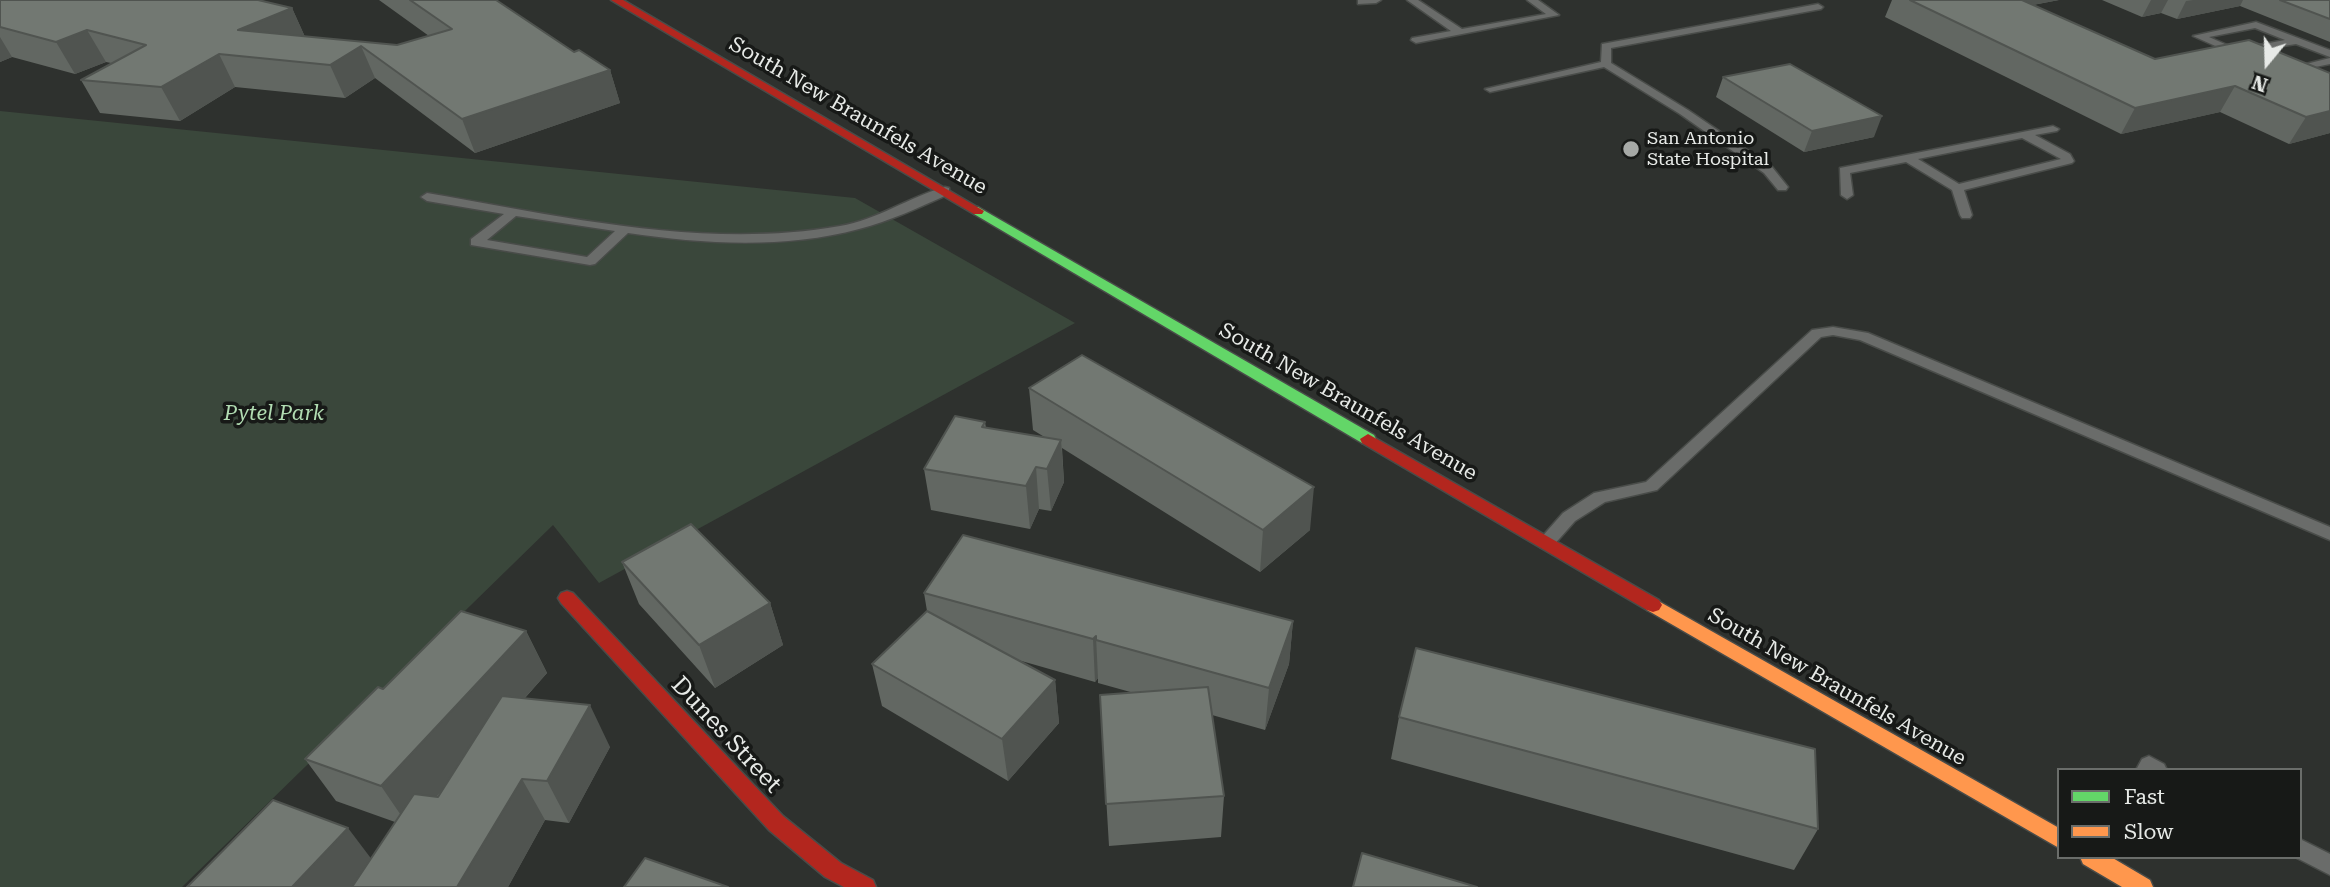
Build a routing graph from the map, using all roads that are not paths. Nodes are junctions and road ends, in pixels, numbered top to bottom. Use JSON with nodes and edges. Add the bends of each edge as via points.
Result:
{"nodes":[{"id":1,"x":616,"y":0,"type":"edge"},
{"id":2,"x":1376,"y":0,"type":"edge"},
{"id":3,"x":1412,"y":0,"type":"edge"},
{"id":4,"x":1532,"y":0,"type":"edge"},
{"id":5,"x":1361,"y":2,"type":"dead end"},
{"id":6,"x":1818,"y":7,"type":"dead end"},
{"id":7,"x":1460,"y":32,"type":"junction"},
{"id":8,"x":1416,"y":40,"type":"dead end"},
{"id":9,"x":2297,"y":41,"type":"junction"},
{"id":10,"x":2237,"y":52,"type":"junction"},
{"id":11,"x":2330,"y":54,"type":"edge"},
{"id":12,"x":2330,"y":61,"type":"edge"},
{"id":13,"x":2259,"y":62,"type":"edge"},
{"id":14,"x":1606,"y":64,"type":"junction"},
{"id":15,"x":2305,"y":81,"type":"edge"},
{"id":16,"x":1490,"y":89,"type":"dead end"},
{"id":17,"x":2053,"y":129,"type":"dead end"},
{"id":18,"x":2024,"y":134,"type":"junction"},
{"id":19,"x":1908,"y":158,"type":"junction"},
{"id":20,"x":1782,"y":187,"type":"dead end"},
{"id":21,"x":1957,"y":188,"type":"junction"},
{"id":22,"x":945,"y":191,"type":"junction"},
{"id":23,"x":1847,"y":195,"type":"dead end"},
{"id":24,"x":427,"y":197,"type":"dead end"},
{"id":25,"x":515,"y":211,"type":"junction"},
{"id":26,"x":1966,"y":215,"type":"dead end"},
{"id":27,"x":626,"y":228,"type":"junction"},
{"id":28,"x":2330,"y":534,"type":"edge"},
{"id":29,"x":1546,"y":543,"type":"junction"},
{"id":30,"x":567,"y":598,"type":"dead end"},
{"id":31,"x":2057,"y":838,"type":"edge"},
{"id":32,"x":2302,"y":850,"type":"edge"},
{"id":33,"x":2098,"y":859,"type":"edge"},
{"id":34,"x":2330,"y":865,"type":"edge"},
{"id":35,"x":865,"y":887,"type":"edge"},
{"id":36,"x":2142,"y":887,"type":"edge"}],
"edges":[{"from":1,"to":22,"type":"main road","name":"South New Braunfels Avenue"},
{"from":2,"to":5,"type":"lane"},
{"from":3,"to":7,"type":"lane"},
{"from":4,"to":7,"type":"lane","via":[[1554,15]]},
{"from":6,"to":14,"type":"lane","via":[[1606,46]]},
{"from":7,"to":8,"type":"lane"},
{"from":9,"to":10,"type":"lane"},
{"from":9,"to":10,"type":"lane","via":[[2256,25],[2199,36]]},
{"from":9,"to":11,"type":"lane"},
{"from":10,"to":13,"type":"lane"},
{"from":12,"to":15,"type":"lane","via":[[2281,71]]},
{"from":14,"to":16,"type":"lane"},
{"from":14,"to":20,"type":"lane","via":[[1768,170]]},
{"from":17,"to":18,"type":"lane"},
{"from":18,"to":19,"type":"lane"},
{"from":18,"to":21,"type":"lane","via":[[2068,161]]},
{"from":19,"to":21,"type":"lane"},
{"from":19,"to":23,"type":"lane","via":[[1844,171]]},
{"from":21,"to":26,"type":"lane"},
{"from":22,"to":27,"type":"lane","via":[[840,230],[767,237],[694,236]]},
{"from":22,"to":29,"type":"main road","name":"South New Braunfels Avenue"},
{"from":24,"to":25,"type":"lane"},
{"from":25,"to":27,"type":"lane"},
{"from":25,"to":27,"type":"lane","via":[[475,242],[590,261]]},
{"from":28,"to":29,"type":"lane","via":[[1863,336],[1833,331],[1817,333],[1651,486],[1600,497],[1569,517]]},
{"from":29,"to":31,"type":"main road","name":"South New Braunfels Avenue"},
{"from":30,"to":35,"type":"main road","name":"Dunes Street","via":[[776,823],[833,870]]},
{"from":32,"to":34,"type":"lane"},
{"from":33,"to":36,"type":"main road"}]}
